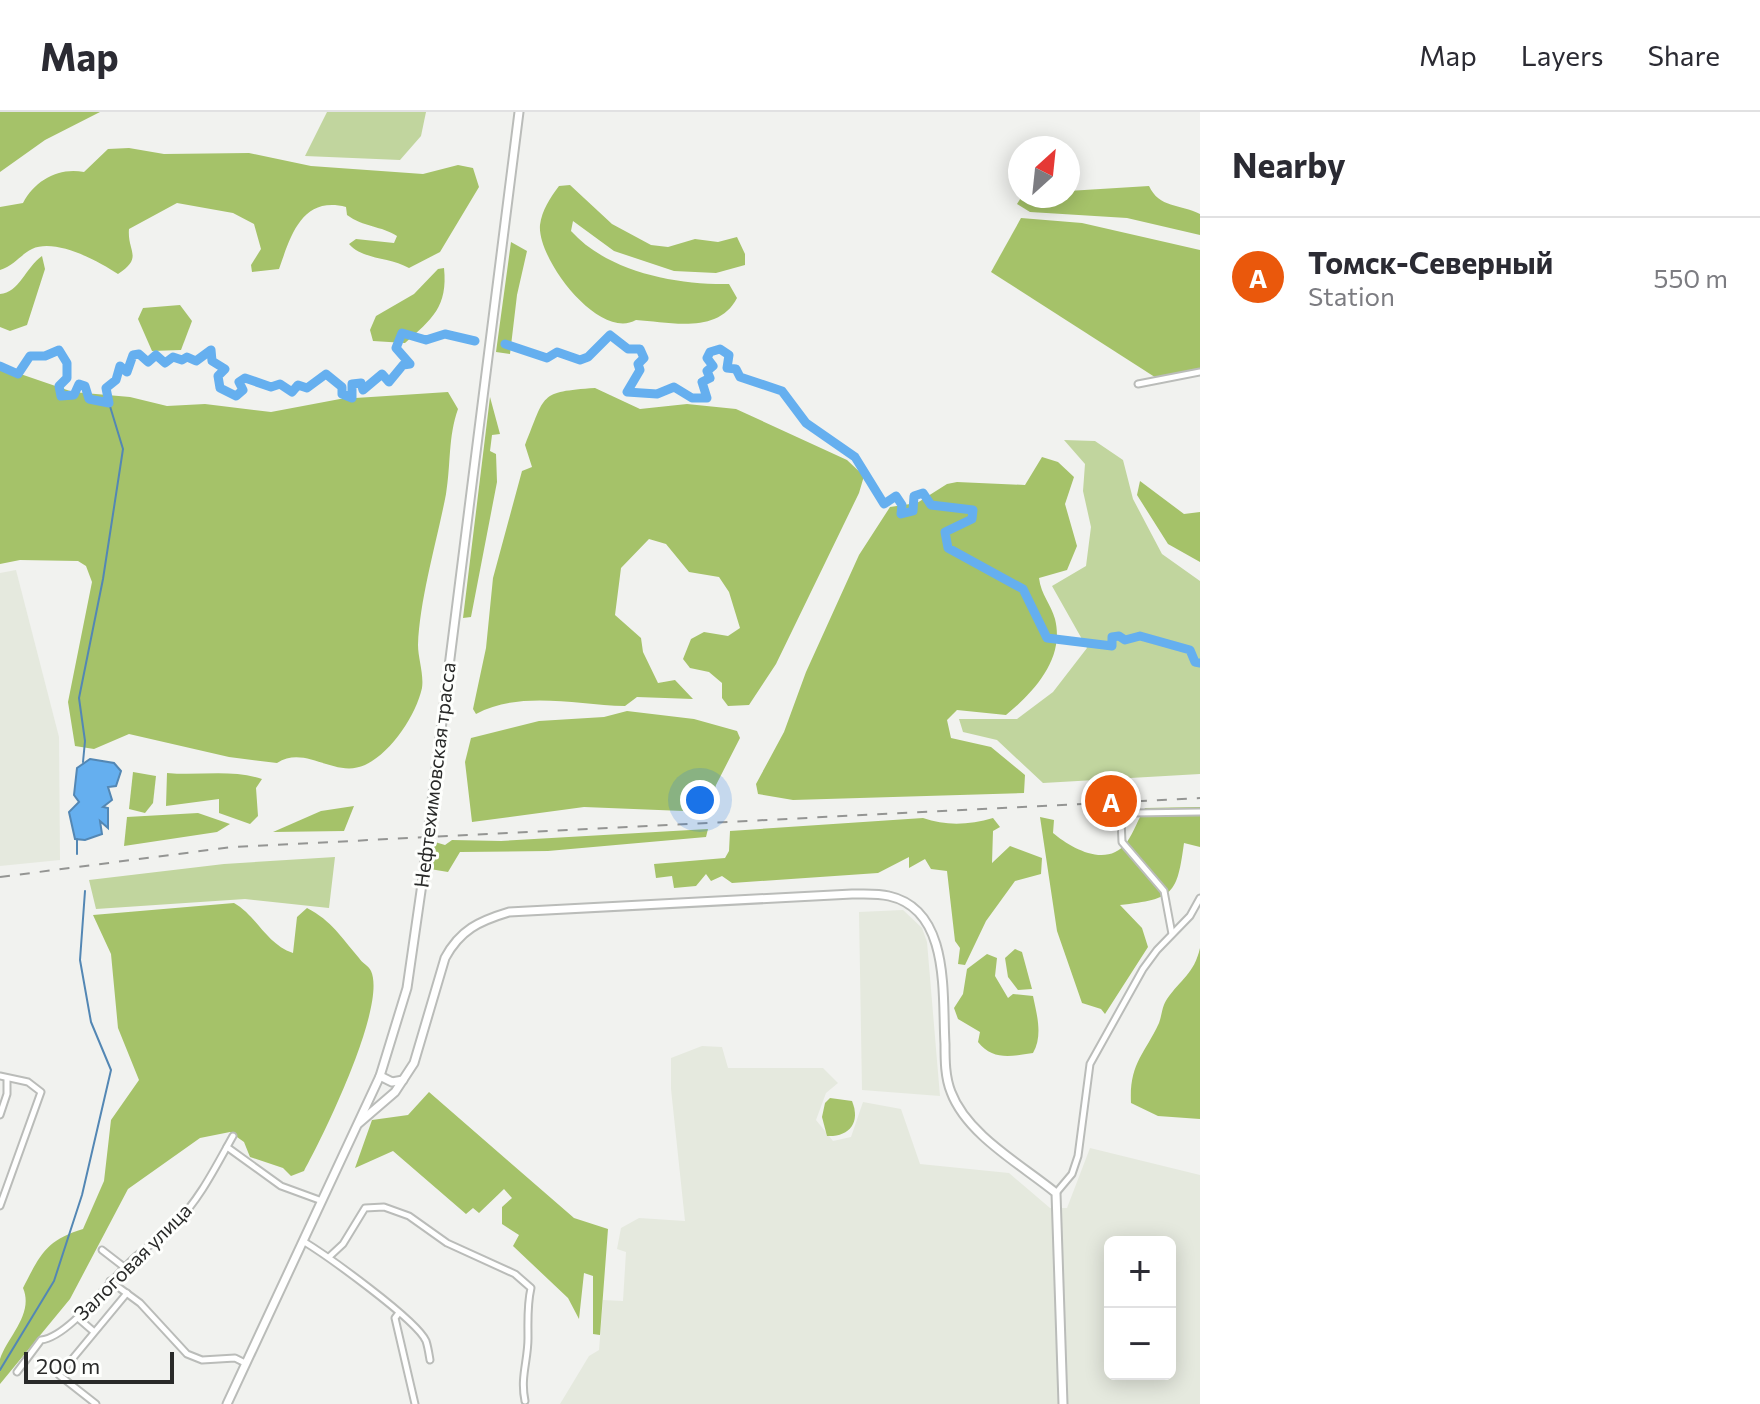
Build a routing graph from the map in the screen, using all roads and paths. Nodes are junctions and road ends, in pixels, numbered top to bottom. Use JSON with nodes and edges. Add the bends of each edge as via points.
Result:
{"nodes":[{"id":1,"x":519,"y":112,"type":"edge"},
{"id":2,"x":1200,"y":372,"type":"edge"},
{"id":3,"x":1138,"y":384,"type":"dead end"},
{"id":4,"x":1200,"y":812,"type":"edge"},
{"id":5,"x":1200,"y":898,"type":"edge"},
{"id":6,"x":1172,"y":935,"type":"junction"},
{"id":7,"x":0,"y":1076,"type":"edge"},
{"id":8,"x":380,"y":1076,"type":"junction"},
{"id":9,"x":405,"y":1079,"type":"junction"},
{"id":10,"x":7,"y":1080,"type":"junction"},
{"id":11,"x":0,"y":1115,"type":"edge"},
{"id":12,"x":359,"y":1123,"type":"junction"},
{"id":13,"x":233,"y":1136,"type":"dead end"},
{"id":14,"x":227,"y":1147,"type":"junction"},
{"id":15,"x":2,"y":1192,"type":"edge"},
{"id":16,"x":1056,"y":1193,"type":"junction"},
{"id":17,"x":322,"y":1201,"type":"junction"},
{"id":18,"x":0,"y":1206,"type":"edge"},
{"id":19,"x":303,"y":1241,"type":"junction"},
{"id":20,"x":102,"y":1250,"type":"dead end"},
{"id":21,"x":329,"y":1257,"type":"junction"},
{"id":22,"x":124,"y":1267,"type":"junction"},
{"id":23,"x":110,"y":1281,"type":"junction"},
{"id":24,"x":127,"y":1293,"type":"junction"},
{"id":25,"x":398,"y":1314,"type":"junction"},
{"id":26,"x":78,"y":1318,"type":"junction"},
{"id":27,"x":93,"y":1331,"type":"junction"},
{"id":28,"x":430,"y":1360,"type":"dead end"},
{"id":29,"x":245,"y":1363,"type":"junction"},
{"id":30,"x":17,"y":1372,"type":"dead end"},
{"id":31,"x":525,"y":1401,"type":"dead end"},
{"id":32,"x":96,"y":1404,"type":"edge"},
{"id":33,"x":227,"y":1404,"type":"edge"},
{"id":34,"x":415,"y":1404,"type":"edge"},
{"id":35,"x":1063,"y":1404,"type":"edge"}],
"edges":[{"from":1,"to":8,"type":"main road","name":"Нефтехимовская трасса","bridge":true,"via":[[407,988]]},
{"from":2,"to":3,"type":"street"},
{"from":4,"to":6,"type":"street","via":[[1134,813],[1121,820],[1122,842],[1164,891]]},
{"from":5,"to":6,"type":"street"},
{"from":6,"to":16,"type":"street","via":[[1143,969],[1090,1064],[1076,1167]]},
{"from":7,"to":10,"type":"street"},
{"from":8,"to":9,"type":"main road","via":[[392,1082]]},
{"from":8,"to":12,"type":"main road","name":"Нефтехимовская трасса"},
{"from":9,"to":12,"type":"main road"},
{"from":9,"to":16,"type":"main road","via":[[445,958],[470,926],[486,919],[509,912],[886,895],[913,908],[937,946],[951,1094],[971,1123]]},
{"from":10,"to":11,"type":"street"},
{"from":10,"to":15,"type":"street","via":[[28,1082],[41,1092]]},
{"from":12,"to":17,"type":"main road","name":"Нефтехимовская трасса"},
{"from":13,"to":14,"type":"street","name":"Залоговая улица"},
{"from":14,"to":17,"type":"street","via":[[281,1186]]},
{"from":14,"to":22,"type":"street","name":"Залоговая улица","via":[[175,1224]]},
{"from":15,"to":18,"type":"street"},
{"from":16,"to":35,"type":"main road"},
{"from":17,"to":19,"type":"main road","name":"Нефтехимовская трасса"},
{"from":19,"to":21,"type":"street"},
{"from":19,"to":29,"type":"main road","name":"Нефтехимовская трасса"},
{"from":20,"to":22,"type":"street"},
{"from":21,"to":25,"type":"street"},
{"from":21,"to":31,"type":"street","via":[[365,1208],[373,1205],[409,1216],[447,1243],[515,1274],[531,1288],[521,1382]]},
{"from":22,"to":23,"type":"street","name":"Залоговая улица"},
{"from":23,"to":24,"type":"street"},
{"from":23,"to":26,"type":"street","name":"Залоговая улица"},
{"from":24,"to":27,"type":"street"},
{"from":24,"to":29,"type":"street","via":[[187,1354]]},
{"from":25,"to":28,"type":"street","via":[[426,1340]]},
{"from":25,"to":34,"type":"street"},
{"from":26,"to":27,"type":"street"},
{"from":26,"to":30,"type":"street","name":"Залоговая улица","via":[[54,1338],[41,1340]]},
{"from":27,"to":32,"type":"street","via":[[59,1375]]},
{"from":29,"to":33,"type":"main road","name":"Нефтехимовская трасса"}]}
